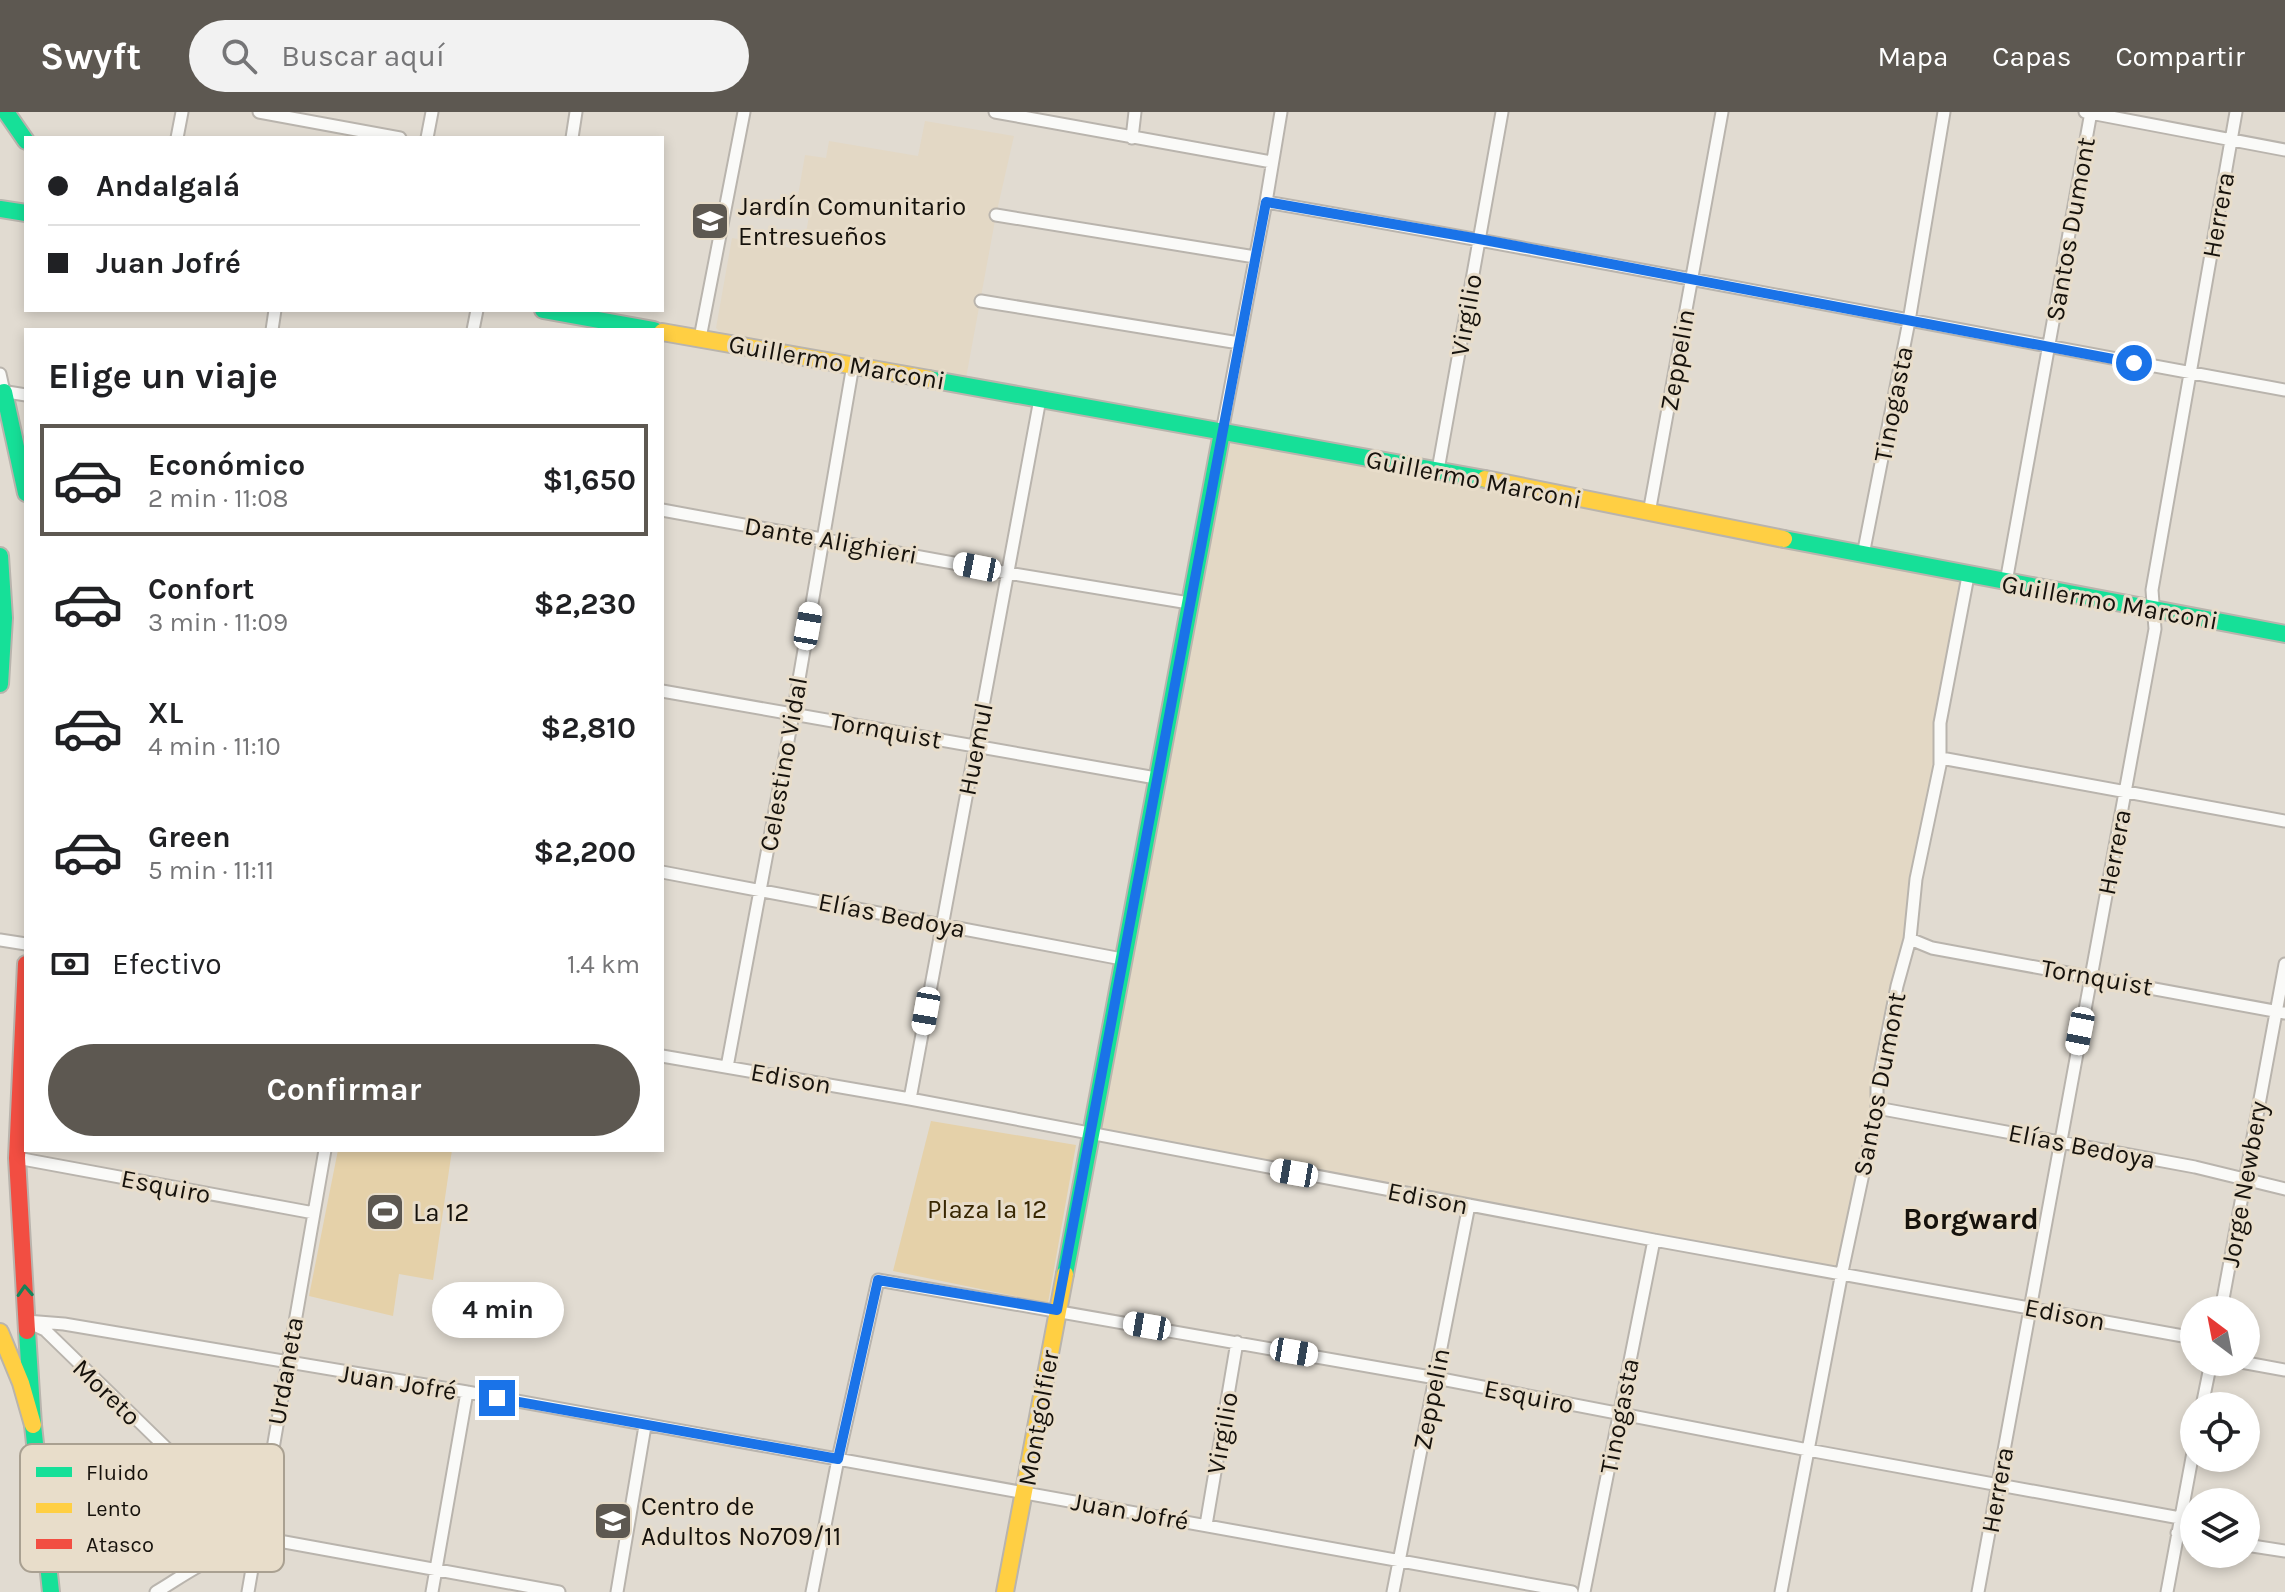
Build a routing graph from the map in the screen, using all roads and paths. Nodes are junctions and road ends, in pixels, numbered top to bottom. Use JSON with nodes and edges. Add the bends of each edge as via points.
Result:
{"nodes":[{"id":1,"x":6,"y":112,"type":"edge"},
{"id":2,"x":182,"y":112,"type":"edge"},
{"id":3,"x":259,"y":112,"type":"edge"},
{"id":4,"x":432,"y":112,"type":"edge"},
{"id":5,"x":576,"y":112,"type":"edge"},
{"id":6,"x":744,"y":112,"type":"edge"},
{"id":7,"x":995,"y":112,"type":"edge"},
{"id":8,"x":1135,"y":112,"type":"edge"},
{"id":9,"x":1281,"y":112,"type":"edge"},
{"id":10,"x":1502,"y":112,"type":"edge"},
{"id":11,"x":1722,"y":112,"type":"edge"},
{"id":12,"x":1944,"y":112,"type":"edge"},
{"id":13,"x":2236,"y":112,"type":"edge"},
{"id":14,"x":2088,"y":113,"type":"edge"},
{"id":15,"x":177,"y":136,"type":"edge"},
{"id":16,"x":389,"y":136,"type":"edge"},
{"id":17,"x":427,"y":136,"type":"edge"},
{"id":18,"x":572,"y":136,"type":"edge"},
{"id":19,"x":24,"y":138,"type":"edge"},
{"id":20,"x":1132,"y":138,"type":"junction"},
{"id":21,"x":2231,"y":141,"type":"junction"},
{"id":22,"x":2285,"y":150,"type":"edge"},
{"id":23,"x":1272,"y":162,"type":"junction"},
{"id":24,"x":1266,"y":202,"type":"junction"},
{"id":25,"x":0,"y":209,"type":"edge"},
{"id":26,"x":24,"y":213,"type":"edge"},
{"id":27,"x":996,"y":215,"type":"dead end"},
{"id":28,"x":1479,"y":239,"type":"junction"},
{"id":29,"x":1255,"y":257,"type":"junction"},
{"id":30,"x":1692,"y":280,"type":"junction"},
{"id":31,"x":981,"y":301,"type":"dead end"},
{"id":32,"x":554,"y":312,"type":"edge"},
{"id":33,"x":1909,"y":321,"type":"junction"},
{"id":34,"x":643,"y":328,"type":"edge"},
{"id":35,"x":664,"y":332,"type":"edge"},
{"id":36,"x":700,"y":338,"type":"junction"},
{"id":37,"x":1239,"y":343,"type":"junction"},
{"id":38,"x":2049,"y":348,"type":"junction"},
{"id":39,"x":853,"y":365,"type":"junction"},
{"id":40,"x":2191,"y":373,"type":"junction"},
{"id":41,"x":0,"y":374,"type":"edge"},
{"id":42,"x":2285,"y":390,"type":"edge"},
{"id":43,"x":2,"y":391,"type":"edge"},
{"id":44,"x":24,"y":395,"type":"edge"},
{"id":45,"x":1040,"y":399,"type":"junction"},
{"id":46,"x":1222,"y":432,"type":"junction"},
{"id":47,"x":1438,"y":470,"type":"junction"},
{"id":48,"x":24,"y":484,"type":"edge"},
{"id":49,"x":664,"y":510,"type":"edge"},
{"id":50,"x":1649,"y":513,"type":"junction"},
{"id":51,"x":823,"y":538,"type":"junction"},
{"id":52,"x":1863,"y":555,"type":"junction"},
{"id":53,"x":0,"y":556,"type":"edge"},
{"id":54,"x":1008,"y":573,"type":"junction"},
{"id":55,"x":1968,"y":576,"type":"junction"},
{"id":56,"x":2006,"y":582,"type":"junction"},
{"id":57,"x":1189,"y":603,"type":"junction"},
{"id":58,"x":2155,"y":609,"type":"junction"},
{"id":59,"x":2285,"y":634,"type":"edge"},
{"id":60,"x":0,"y":684,"type":"edge"},
{"id":61,"x":664,"y":691,"type":"edge"},
{"id":62,"x":793,"y":714,"type":"junction"},
{"id":63,"x":975,"y":746,"type":"junction"},
{"id":64,"x":1941,"y":758,"type":"junction"},
{"id":65,"x":1156,"y":778,"type":"junction"},
{"id":66,"x":2125,"y":792,"type":"junction"},
{"id":67,"x":2285,"y":821,"type":"edge"},
{"id":68,"x":664,"y":872,"type":"edge"},
{"id":69,"x":760,"y":890,"type":"junction"},
{"id":70,"x":942,"y":924,"type":"junction"},
{"id":71,"x":1910,"y":939,"type":"junction"},
{"id":72,"x":0,"y":940,"type":"edge"},
{"id":73,"x":24,"y":944,"type":"edge"},
{"id":74,"x":1122,"y":959,"type":"junction"},
{"id":75,"x":2285,"y":964,"type":"edge"},
{"id":76,"x":2091,"y":975,"type":"junction"},
{"id":77,"x":24,"y":1007,"type":"edge"},
{"id":78,"x":2281,"y":1012,"type":"edge"},
{"id":79,"x":664,"y":1056,"type":"edge"},
{"id":80,"x":727,"y":1067,"type":"junction"},
{"id":81,"x":910,"y":1099,"type":"junction"},
{"id":82,"x":1877,"y":1108,"type":"junction"},
{"id":83,"x":1089,"y":1134,"type":"junction"},
{"id":84,"x":2059,"y":1141,"type":"junction"},
{"id":85,"x":325,"y":1152,"type":"edge"},
{"id":86,"x":17,"y":1158,"type":"junction"},
{"id":87,"x":2245,"y":1180,"type":"junction"},
{"id":88,"x":2285,"y":1189,"type":"edge"},
{"id":89,"x":1469,"y":1205,"type":"junction"},
{"id":90,"x":314,"y":1213,"type":"junction"},
{"id":91,"x":1654,"y":1240,"type":"junction"},
{"id":92,"x":1842,"y":1272,"type":"junction"},
{"id":93,"x":2224,"y":1296,"type":"edge"},
{"id":94,"x":2029,"y":1307,"type":"junction"},
{"id":95,"x":1057,"y":1310,"type":"junction"},
{"id":96,"x":26,"y":1321,"type":"junction"},
{"id":97,"x":0,"y":1332,"type":"edge"},
{"id":98,"x":2180,"y":1335,"type":"edge"},
{"id":99,"x":1237,"y":1342,"type":"junction"},
{"id":100,"x":286,"y":1364,"type":"junction"},
{"id":101,"x":2260,"y":1365,"type":"edge"},
{"id":102,"x":2285,"y":1370,"type":"edge"},
{"id":103,"x":1436,"y":1378,"type":"junction"},
{"id":104,"x":467,"y":1392,"type":"junction"},
{"id":105,"x":1619,"y":1414,"type":"junction"},
{"id":106,"x":33,"y":1425,"type":"junction"},
{"id":107,"x":645,"y":1426,"type":"junction"},
{"id":108,"x":35,"y":1444,"type":"edge"},
{"id":109,"x":162,"y":1444,"type":"edge"},
{"id":110,"x":272,"y":1444,"type":"edge"},
{"id":111,"x":1808,"y":1450,"type":"junction"},
{"id":112,"x":838,"y":1459,"type":"junction"},
{"id":113,"x":1998,"y":1485,"type":"junction"},
{"id":114,"x":1024,"y":1493,"type":"junction"},
{"id":115,"x":2180,"y":1518,"type":"joint"},
{"id":116,"x":1206,"y":1525,"type":"junction"},
{"id":117,"x":2177,"y":1533,"type":"junction"},
{"id":118,"x":2180,"y":1534,"type":"edge"},
{"id":119,"x":284,"y":1542,"type":"edge"},
{"id":120,"x":2260,"y":1547,"type":"edge"},
{"id":121,"x":2285,"y":1551,"type":"edge"},
{"id":122,"x":1398,"y":1561,"type":"junction"},
{"id":123,"x":436,"y":1571,"type":"junction"},
{"id":124,"x":49,"y":1572,"type":"edge"},
{"id":125,"x":192,"y":1572,"type":"edge"},
{"id":126,"x":251,"y":1572,"type":"edge"},
{"id":127,"x":51,"y":1592,"type":"edge"},
{"id":128,"x":156,"y":1592,"type":"edge"},
{"id":129,"x":248,"y":1592,"type":"edge"},
{"id":130,"x":432,"y":1592,"type":"edge"},
{"id":131,"x":559,"y":1592,"type":"edge"},
{"id":132,"x":617,"y":1592,"type":"edge"},
{"id":133,"x":812,"y":1592,"type":"edge"},
{"id":134,"x":1005,"y":1592,"type":"edge"},
{"id":135,"x":1393,"y":1592,"type":"edge"},
{"id":136,"x":1572,"y":1592,"type":"edge"},
{"id":137,"x":1584,"y":1592,"type":"edge"},
{"id":138,"x":1781,"y":1592,"type":"edge"},
{"id":139,"x":1978,"y":1592,"type":"edge"},
{"id":140,"x":2167,"y":1592,"type":"edge"}],
"edges":[{"from":1,"to":19,"type":"main road"},
{"from":2,"to":15,"type":"street"},
{"from":3,"to":16,"type":"street"},
{"from":4,"to":17,"type":"street"},
{"from":5,"to":18,"type":"street"},
{"from":6,"to":36,"type":"street"},
{"from":7,"to":20,"type":"street"},
{"from":8,"to":20,"type":"street"},
{"from":9,"to":23,"type":"street","name":"Montgolfier"},
{"from":10,"to":28,"type":"street","name":"Virgilio"},
{"from":11,"to":30,"type":"street","name":"Zeppelin"},
{"from":12,"to":33,"type":"street","name":"Tinogasta"},
{"from":13,"to":21,"type":"street","name":"Herrera"},
{"from":14,"to":21,"type":"street"},
{"from":14,"to":38,"type":"street","name":"Santos Dumont"},
{"from":20,"to":23,"type":"street"},
{"from":21,"to":22,"type":"street"},
{"from":21,"to":40,"type":"street","name":"Herrera"},
{"from":23,"to":24,"type":"street","name":"Montgolfier"},
{"from":24,"to":28,"type":"street"},
{"from":24,"to":29,"type":"street","name":"Montgolfier"},
{"from":25,"to":26,"type":"main road"},
{"from":27,"to":29,"type":"street"},
{"from":28,"to":30,"type":"street"},
{"from":28,"to":47,"type":"street","name":"Virgilio"},
{"from":29,"to":37,"type":"street","name":"Montgolfier"},
{"from":30,"to":33,"type":"street"},
{"from":30,"to":50,"type":"street","name":"Zeppelin"},
{"from":31,"to":37,"type":"street"},
{"from":32,"to":34,"type":"main road"},
{"from":33,"to":38,"type":"street"},
{"from":33,"to":52,"type":"street","name":"Tinogasta"},
{"from":35,"to":36,"type":"main road","name":"Guillermo Marconi"},
{"from":36,"to":39,"type":"main road","name":"Guillermo Marconi"},
{"from":37,"to":46,"type":"street","name":"Montgolfier"},
{"from":38,"to":40,"type":"street"},
{"from":38,"to":56,"type":"street","name":"Santos Dumont"},
{"from":39,"to":45,"type":"main road","name":"Guillermo Marconi"},
{"from":39,"to":51,"type":"street","name":"Celestino Vidal"},
{"from":40,"to":42,"type":"street"},
{"from":40,"to":58,"type":"street","name":"Herrera","via":[[2152,590]]},
{"from":41,"to":43,"type":"street"},
{"from":43,"to":44,"type":"street"},
{"from":43,"to":48,"type":"main road"},
{"from":45,"to":46,"type":"main road","name":"Guillermo Marconi"},
{"from":45,"to":54,"type":"street","name":"Huemul"},
{"from":46,"to":47,"type":"main road","name":"Guillermo Marconi"},
{"from":46,"to":57,"type":"main road","name":"Montgolfier"},
{"from":47,"to":50,"type":"main road","name":"Guillermo Marconi"},
{"from":49,"to":51,"type":"street","name":"Dante Alighieri"},
{"from":50,"to":52,"type":"main road","name":"Guillermo Marconi"},
{"from":51,"to":54,"type":"street","name":"Dante Alighieri"},
{"from":51,"to":62,"type":"street","name":"Celestino Vidal"},
{"from":52,"to":55,"type":"main road","name":"Guillermo Marconi"},
{"from":53,"to":60,"type":"main road"},
{"from":54,"to":57,"type":"street","name":"Dante Alighieri"},
{"from":54,"to":63,"type":"street","name":"Huemul"},
{"from":55,"to":56,"type":"main road","name":"Guillermo Marconi"},
{"from":55,"to":64,"type":"street","name":"Santos Dumont","via":[[1940,723]]},
{"from":56,"to":58,"type":"main road","name":"Guillermo Marconi"},
{"from":57,"to":65,"type":"main road","name":"Montgolfier"},
{"from":58,"to":59,"type":"main road","name":"Guillermo Marconi"},
{"from":58,"to":66,"type":"street","name":"Herrera"},
{"from":61,"to":62,"type":"street","name":"Tornquist"},
{"from":62,"to":63,"type":"street","name":"Tornquist"},
{"from":62,"to":69,"type":"street","name":"Celestino Vidal"},
{"from":63,"to":65,"type":"street","name":"Tornquist"},
{"from":63,"to":70,"type":"street","name":"Huemul"},
{"from":64,"to":66,"type":"street"},
{"from":64,"to":71,"type":"street","name":"Santos Dumont"},
{"from":65,"to":74,"type":"main road","name":"Montgolfier"},
{"from":66,"to":67,"type":"street"},
{"from":66,"to":76,"type":"street","name":"Herrera"},
{"from":68,"to":69,"type":"street","name":"Elías Bedoya"},
{"from":69,"to":70,"type":"street","name":"Elías Bedoya"},
{"from":69,"to":80,"type":"street","name":"Celestino Vidal"},
{"from":70,"to":74,"type":"street","name":"Elías Bedoya"},
{"from":70,"to":81,"type":"street","name":"Huemul"},
{"from":71,"to":76,"type":"street","name":"Tornquist","via":[[1932,948]]},
{"from":71,"to":82,"type":"street","name":"Santos Dumont"},
{"from":72,"to":73,"type":"street"},
{"from":74,"to":83,"type":"main road","name":"Montgolfier"},
{"from":75,"to":78,"type":"street","name":"Jorge Newbery"},
{"from":76,"to":78,"type":"street","name":"Tornquist"},
{"from":76,"to":84,"type":"street","name":"Herrera"},
{"from":77,"to":86,"type":"main road"},
{"from":78,"to":87,"type":"street","name":"Jorge Newbery"},
{"from":79,"to":80,"type":"street","name":"Edison"},
{"from":80,"to":81,"type":"street","name":"Edison"},
{"from":81,"to":83,"type":"street","name":"Edison"},
{"from":82,"to":84,"type":"street","name":"Elías Bedoya"},
{"from":82,"to":92,"type":"street","name":"Santos Dumont"},
{"from":83,"to":89,"type":"street","name":"Edison"},
{"from":83,"to":95,"type":"main road","name":"Montgolfier"},
{"from":84,"to":87,"type":"street","name":"Elías Bedoya"},
{"from":84,"to":94,"type":"street","name":"Herrera"},
{"from":85,"to":90,"type":"street","name":"Urdaneta"},
{"from":86,"to":90,"type":"street","name":"Esquiro"},
{"from":96,"to":86,"type":"main road","one_way":true},
{"from":87,"to":88,"type":"street","name":"Elías Bedoya"},
{"from":87,"to":93,"type":"street","name":"Jorge Newbery"},
{"from":89,"to":91,"type":"street","name":"Edison"},
{"from":89,"to":103,"type":"street","name":"Zeppelin"},
{"from":90,"to":100,"type":"street","name":"Urdaneta"},
{"from":91,"to":92,"type":"street","name":"Edison"},
{"from":91,"to":105,"type":"street","name":"Tinogasta"},
{"from":92,"to":94,"type":"street","name":"Edison"},
{"from":92,"to":111,"type":"street","name":"Santos Dumont"},
{"from":94,"to":98,"type":"street","name":"Edison"},
{"from":94,"to":113,"type":"street","name":"Herrera"},
{"from":95,"to":99,"type":"street","name":"Esquiro"},
{"from":95,"to":112,"type":"street","name":"Esquiro","via":[[878,1280]]},
{"from":95,"to":114,"type":"main road","name":"Montgolfier"},
{"from":96,"to":100,"type":"street","name":"Juan Jofré"},
{"from":96,"to":106,"type":"main road"},
{"from":96,"to":109,"type":"street","name":"Moreto","via":[[45,1330]]},
{"from":97,"to":106,"type":"main road"},
{"from":99,"to":103,"type":"street","name":"Esquiro"},
{"from":99,"to":116,"type":"street","name":"Virgilio"},
{"from":100,"to":104,"type":"street","name":"Juan Jofré"},
{"from":100,"to":110,"type":"street","name":"Urdaneta"},
{"from":101,"to":102,"type":"street"},
{"from":103,"to":105,"type":"street","name":"Esquiro"},
{"from":103,"to":122,"type":"street","name":"Zeppelin"},
{"from":104,"to":107,"type":"street","name":"Juan Jofré"},
{"from":104,"to":123,"type":"street"},
{"from":105,"to":111,"type":"street","name":"Esquiro"},
{"from":105,"to":137,"type":"street","name":"Tinogasta"},
{"from":106,"to":108,"type":"main road"},
{"from":107,"to":112,"type":"street","name":"Juan Jofré"},
{"from":107,"to":132,"type":"street"},
{"from":111,"to":113,"type":"street","name":"Esquiro"},
{"from":111,"to":138,"type":"street","name":"Santos Dumont"},
{"from":112,"to":114,"type":"street","name":"Juan Jofré"},
{"from":112,"to":133,"type":"street"},
{"from":113,"to":115,"type":"street","name":"Esquiro"},
{"from":113,"to":139,"type":"street","name":"Herrera"},
{"from":114,"to":116,"type":"street","name":"Juan Jofré"},
{"from":114,"to":134,"type":"main road","name":"Montgolfier"},
{"from":115,"to":117,"type":"street"},
{"from":116,"to":122,"type":"street","name":"Juan Jofré"},
{"from":117,"to":118,"type":"street"},
{"from":117,"to":140,"type":"street"},
{"from":119,"to":123,"type":"street"},
{"from":120,"to":121,"type":"street"},
{"from":122,"to":135,"type":"street","name":"Zeppelin"},
{"from":122,"to":136,"type":"street","name":"Juan Jofré"},
{"from":123,"to":130,"type":"street"},
{"from":123,"to":131,"type":"street"},
{"from":124,"to":127,"type":"main road"},
{"from":125,"to":128,"type":"street"},
{"from":126,"to":129,"type":"street","name":"Urdaneta"}]}
